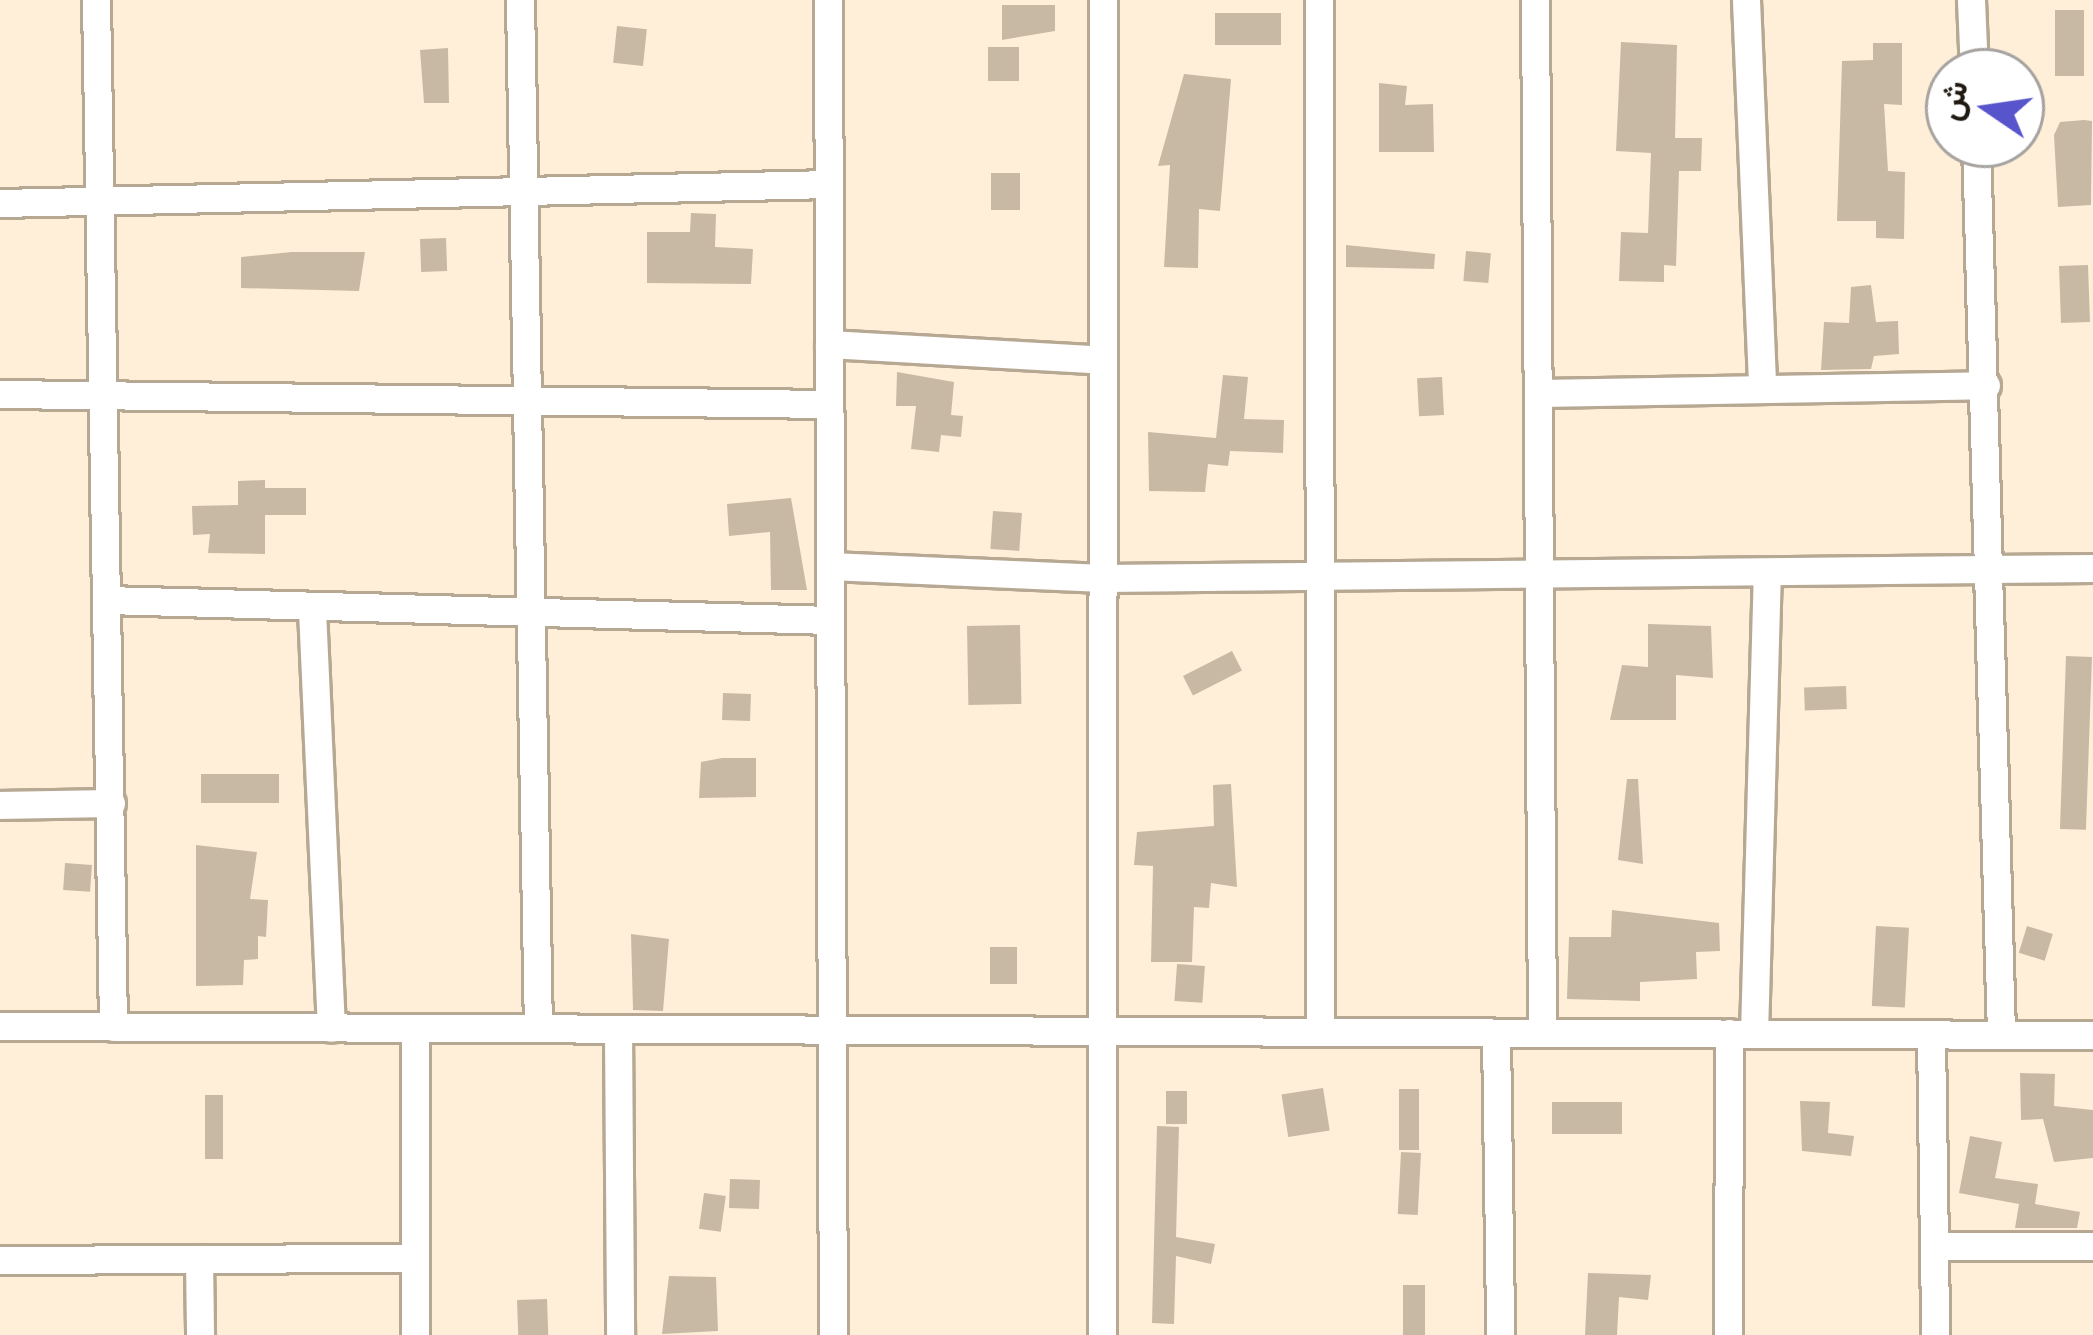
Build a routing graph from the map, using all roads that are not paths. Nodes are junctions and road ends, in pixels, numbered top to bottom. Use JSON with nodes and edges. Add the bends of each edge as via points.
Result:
{"nodes":[{"id":1,"x":96,"y":0,"type":"edge"},
{"id":2,"x":520,"y":0,"type":"edge"},
{"id":3,"x":827,"y":0,"type":"edge"},
{"id":4,"x":1103,"y":0,"type":"edge"},
{"id":5,"x":1319,"y":0,"type":"edge"},
{"id":6,"x":1535,"y":0,"type":"edge"},
{"id":7,"x":1746,"y":0,"type":"edge"},
{"id":8,"x":1971,"y":0,"type":"edge"},
{"id":9,"x":1972,"y":48,"type":"edge"},
{"id":10,"x":1977,"y":168,"type":"edge"},
{"id":11,"x":828,"y":184,"type":"junction"},
{"id":12,"x":526,"y":191,"type":"junction"},
{"id":13,"x":99,"y":201,"type":"junction"},
{"id":14,"x":0,"y":203,"type":"edge"},
{"id":15,"x":829,"y":344,"type":"junction"},
{"id":16,"x":1103,"y":360,"type":"junction"},
{"id":17,"x":1986,"y":385,"type":"junction"},
{"id":18,"x":1762,"y":389,"type":"junction"},
{"id":19,"x":1539,"y":393,"type":"junction"},
{"id":20,"x":0,"y":394,"type":"edge"},
{"id":21,"x":102,"y":395,"type":"junction"},
{"id":22,"x":532,"y":400,"type":"junction"},
{"id":23,"x":829,"y":404,"type":"junction"},
{"id":24,"x":830,"y":566,"type":"junction"},
{"id":25,"x":2093,"y":568,"type":"edge"},
{"id":26,"x":1993,"y":569,"type":"junction"},
{"id":27,"x":1767,"y":572,"type":"junction"},
{"id":28,"x":1541,"y":574,"type":"junction"},
{"id":29,"x":1320,"y":577,"type":"junction"},
{"id":30,"x":1103,"y":578,"type":"junction"},
{"id":31,"x":106,"y":600,"type":"junction"},
{"id":32,"x":312,"y":610,"type":"junction"},
{"id":33,"x":534,"y":611,"type":"junction"},
{"id":34,"x":830,"y":620,"type":"junction"},
{"id":35,"x":111,"y":803,"type":"junction"},
{"id":36,"x":0,"y":805,"type":"edge"},
{"id":37,"x":0,"y":1026,"type":"edge"},
{"id":38,"x":113,"y":1027,"type":"junction"},
{"id":39,"x":331,"y":1028,"type":"junction"},
{"id":40,"x":415,"y":1028,"type":"junction"},
{"id":41,"x":538,"y":1028,"type":"junction"},
{"id":42,"x":618,"y":1029,"type":"junction"},
{"id":43,"x":832,"y":1030,"type":"junction"},
{"id":44,"x":1103,"y":1031,"type":"junction"},
{"id":45,"x":1320,"y":1032,"type":"junction"},
{"id":46,"x":1496,"y":1033,"type":"junction"},
{"id":47,"x":1542,"y":1033,"type":"junction"},
{"id":48,"x":1741,"y":1033,"type":"junction"},
{"id":49,"x":1931,"y":1034,"type":"junction"},
{"id":50,"x":2001,"y":1035,"type":"junction"},
{"id":51,"x":2093,"y":1035,"type":"edge"},
{"id":52,"x":1934,"y":1246,"type":"junction"},
{"id":53,"x":2093,"y":1246,"type":"edge"},
{"id":54,"x":415,"y":1258,"type":"junction"},
{"id":55,"x":199,"y":1259,"type":"junction"},
{"id":56,"x":0,"y":1260,"type":"edge"},
{"id":57,"x":200,"y":1335,"type":"edge"},
{"id":58,"x":415,"y":1335,"type":"edge"},
{"id":59,"x":620,"y":1335,"type":"edge"},
{"id":60,"x":833,"y":1335,"type":"edge"},
{"id":61,"x":1102,"y":1335,"type":"edge"},
{"id":62,"x":1499,"y":1335,"type":"edge"},
{"id":63,"x":1728,"y":1335,"type":"edge"},
{"id":64,"x":1935,"y":1335,"type":"edge"}],
"edges":[{"from":1,"to":13,"type":"street"},
{"from":2,"to":12,"type":"street"},
{"from":3,"to":11,"type":"street"},
{"from":4,"to":16,"type":"street"},
{"from":5,"to":29,"type":"street"},
{"from":6,"to":19,"type":"street"},
{"from":7,"to":18,"type":"street"},
{"from":8,"to":9,"type":"street"},
{"from":10,"to":17,"type":"street"},
{"from":11,"to":12,"type":"street"},
{"from":11,"to":15,"type":"street"},
{"from":12,"to":13,"type":"street"},
{"from":12,"to":22,"type":"street"},
{"from":13,"to":14,"type":"street"},
{"from":13,"to":21,"type":"street"},
{"from":15,"to":16,"type":"street"},
{"from":15,"to":23,"type":"street"},
{"from":16,"to":30,"type":"street"},
{"from":17,"to":18,"type":"street"},
{"from":17,"to":26,"type":"street"},
{"from":18,"to":19,"type":"street"},
{"from":19,"to":28,"type":"street"},
{"from":20,"to":21,"type":"street"},
{"from":21,"to":22,"type":"street"},
{"from":21,"to":31,"type":"street"},
{"from":22,"to":23,"type":"street"},
{"from":22,"to":33,"type":"street"},
{"from":23,"to":24,"type":"street"},
{"from":24,"to":30,"type":"street"},
{"from":24,"to":34,"type":"street"},
{"from":25,"to":26,"type":"street"},
{"from":26,"to":27,"type":"street"},
{"from":26,"to":50,"type":"street"},
{"from":27,"to":28,"type":"street"},
{"from":27,"to":48,"type":"street"},
{"from":28,"to":29,"type":"street"},
{"from":28,"to":47,"type":"street"},
{"from":29,"to":30,"type":"street"},
{"from":29,"to":45,"type":"street"},
{"from":30,"to":44,"type":"street"},
{"from":31,"to":32,"type":"street"},
{"from":31,"to":35,"type":"street"},
{"from":32,"to":33,"type":"street"},
{"from":32,"to":39,"type":"street"},
{"from":33,"to":34,"type":"street"},
{"from":33,"to":41,"type":"street"},
{"from":34,"to":43,"type":"street"},
{"from":35,"to":36,"type":"street"},
{"from":35,"to":38,"type":"street"},
{"from":37,"to":38,"type":"street"},
{"from":38,"to":39,"type":"street"},
{"from":39,"to":40,"type":"street"},
{"from":40,"to":41,"type":"street"},
{"from":40,"to":54,"type":"street"},
{"from":41,"to":42,"type":"street"},
{"from":42,"to":43,"type":"street"},
{"from":42,"to":59,"type":"street"},
{"from":43,"to":44,"type":"street"},
{"from":43,"to":60,"type":"street"},
{"from":44,"to":45,"type":"street"},
{"from":44,"to":61,"type":"street"},
{"from":45,"to":46,"type":"street"},
{"from":46,"to":47,"type":"street"},
{"from":46,"to":62,"type":"street"},
{"from":47,"to":48,"type":"street"},
{"from":48,"to":49,"type":"street"},
{"from":48,"to":63,"type":"street"},
{"from":49,"to":50,"type":"street"},
{"from":49,"to":52,"type":"street"},
{"from":50,"to":51,"type":"street"},
{"from":52,"to":53,"type":"street"},
{"from":52,"to":64,"type":"street"},
{"from":54,"to":55,"type":"street"},
{"from":54,"to":58,"type":"street"},
{"from":55,"to":56,"type":"street"},
{"from":55,"to":57,"type":"street"}]}
